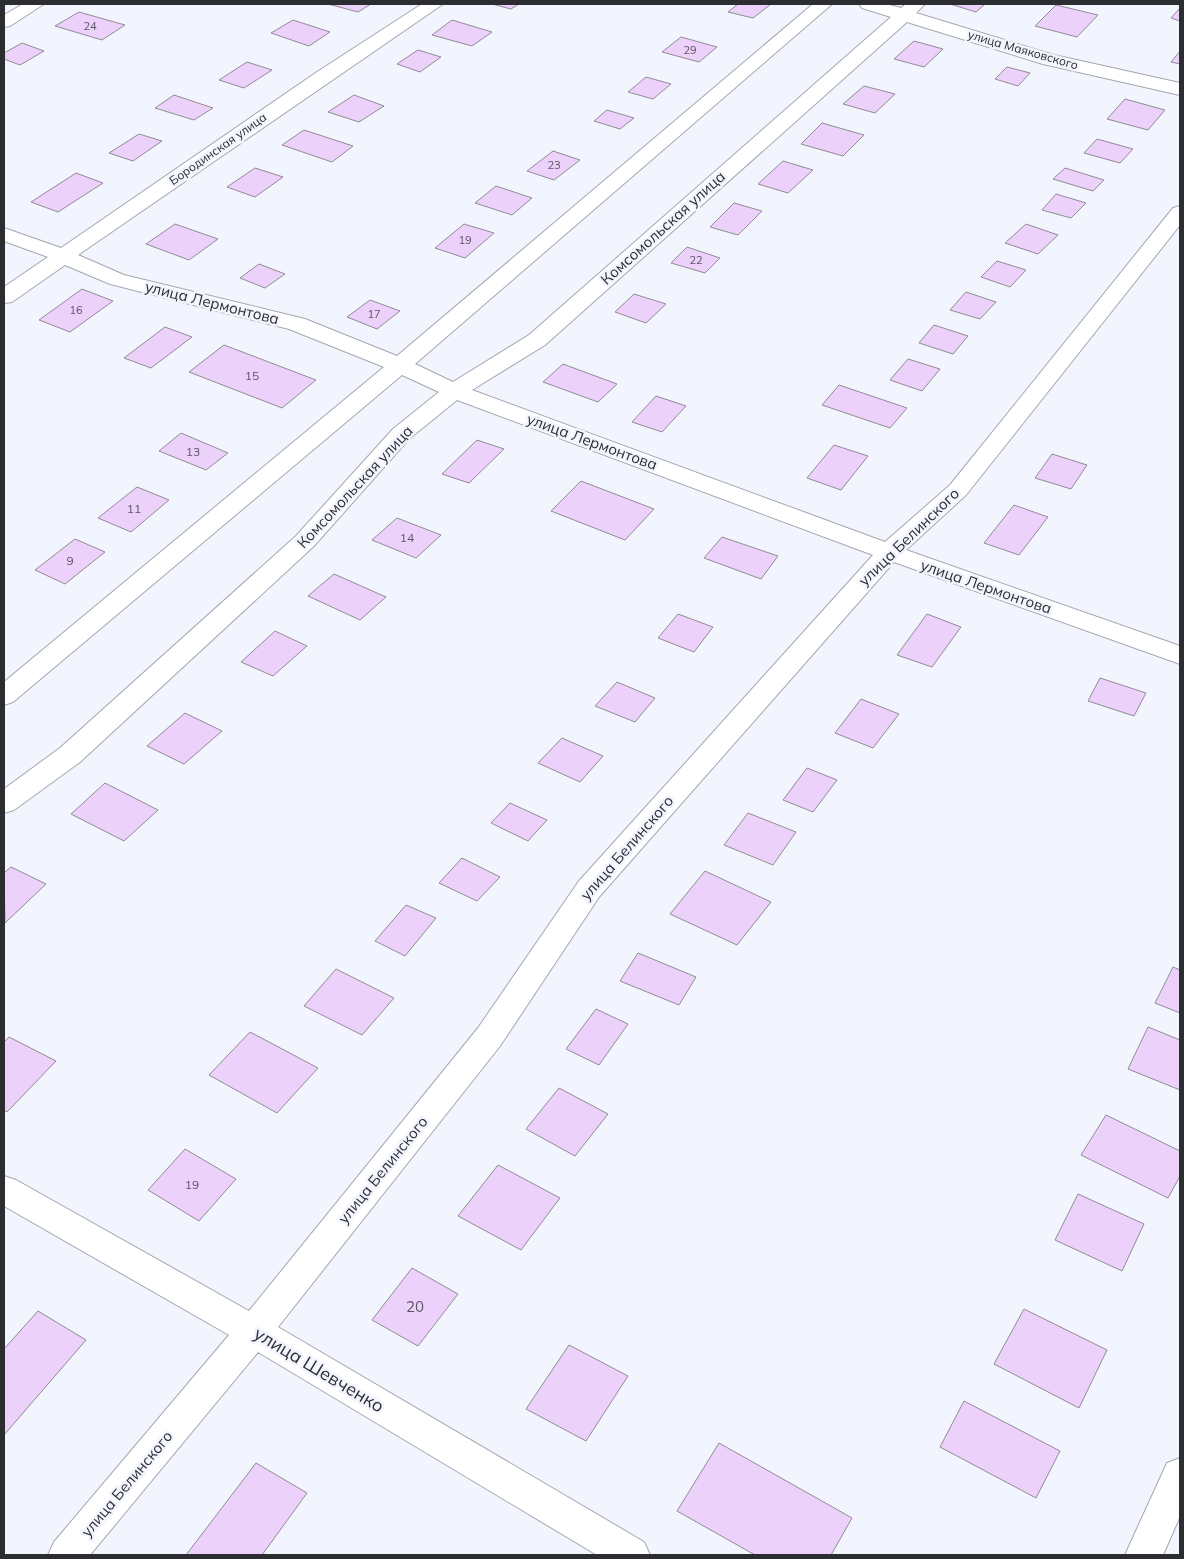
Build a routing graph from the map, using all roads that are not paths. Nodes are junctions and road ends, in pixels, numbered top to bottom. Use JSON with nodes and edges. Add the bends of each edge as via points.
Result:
{"nodes":[{"id":1,"x":35,"y":4,"type":"edge"},
{"id":2,"x":434,"y":4,"type":"edge"},
{"id":3,"x":822,"y":4,"type":"edge"},
{"id":4,"x":868,"y":4,"type":"edge"},
{"id":5,"x":910,"y":9,"type":"edge"},
{"id":6,"x":4,"y":22,"type":"edge"},
{"id":7,"x":1180,"y":89,"type":"edge"},
{"id":8,"x":1180,"y":212,"type":"edge"},
{"id":9,"x":4,"y":234,"type":"edge"},
{"id":10,"x":64,"y":256,"type":"junction"},
{"id":11,"x":4,"y":297,"type":"edge"},
{"id":12,"x":400,"y":365,"type":"junction"},
{"id":13,"x":454,"y":391,"type":"junction"},
{"id":14,"x":889,"y":552,"type":"junction"},
{"id":15,"x":1180,"y":655,"type":"edge"},
{"id":16,"x":4,"y":696,"type":"edge"},
{"id":17,"x":4,"y":803,"type":"edge"},
{"id":18,"x":4,"y":1190,"type":"edge"},
{"id":19,"x":254,"y":1331,"type":"junction"},
{"id":20,"x":1180,"y":1476,"type":"edge"},
{"id":21,"x":67,"y":1555,"type":"edge"},
{"id":22,"x":632,"y":1555,"type":"edge"},
{"id":23,"x":1144,"y":1555,"type":"edge"}],
"edges":[{"from":1,"to":6,"type":"street"},
{"from":2,"to":10,"type":"street","name":"Бородинская улица"},
{"from":3,"to":12,"type":"street"},
{"from":4,"to":5,"type":"street","name":"улица Маяковского"},
{"from":5,"to":7,"type":"street","name":"улица Маяковского","via":[[1050,60]]},
{"from":5,"to":13,"type":"street","name":"Комсомольская улица","via":[[537,340]]},
{"from":8,"to":14,"type":"street","name":"улица Белинского","via":[[958,490]]},
{"from":9,"to":10,"type":"street","name":"улица Лермонтова"},
{"from":10,"to":11,"type":"street","name":"Бородинская улица"},
{"from":10,"to":12,"type":"street","name":"улица Лермонтова","via":[[117,280],[296,324]]},
{"from":12,"to":13,"type":"street","name":"улица Лермонтова"},
{"from":12,"to":16,"type":"street"},
{"from":13,"to":14,"type":"street","name":"улица Лермонтова"},
{"from":13,"to":17,"type":"street","name":"Комсомольская улица","via":[[401,434],[305,541],[70,755]]},
{"from":14,"to":15,"type":"street","name":"улица Лермонтова"},
{"from":14,"to":19,"type":"street","name":"улица Белинского","via":[[589,889],[490,1037]]},
{"from":18,"to":19,"type":"street","name":"улица Шевченко"},
{"from":19,"to":21,"type":"street","name":"улица Белинского"},
{"from":19,"to":22,"type":"street","name":"улица Шевченко"},
{"from":20,"to":23,"type":"street"}]}
